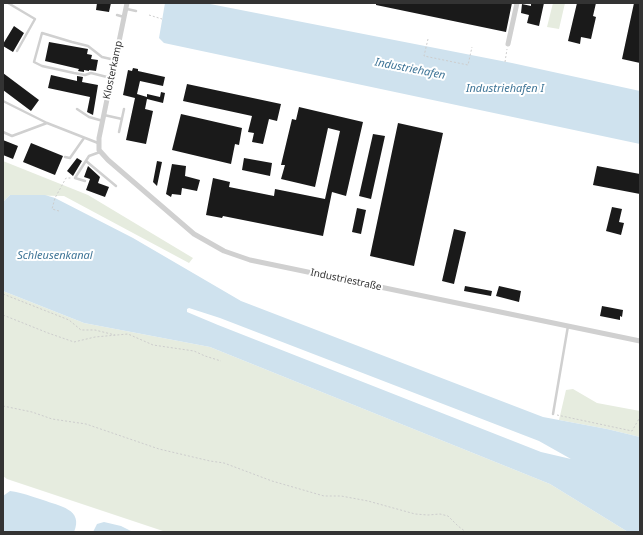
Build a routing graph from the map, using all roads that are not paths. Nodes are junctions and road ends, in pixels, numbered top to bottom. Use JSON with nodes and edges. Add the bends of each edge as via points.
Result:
{"nodes":[{"id":1,"x":8,"y":3,"type":"edge"},
{"id":2,"x":128,"y":3,"type":"edge"},
{"id":3,"x":517,"y":3,"type":"edge"},
{"id":4,"x":126,"y":9,"type":"junction"},
{"id":5,"x":136,"y":11,"type":"dead end"},
{"id":6,"x":117,"y":15,"type":"dead end"},
{"id":7,"x":124,"y":17,"type":"junction"},
{"id":8,"x":508,"y":44,"type":"dead end"},
{"id":9,"x":17,"y":51,"type":"dead end"},
{"id":10,"x":116,"y":60,"type":"junction"},
{"id":11,"x":112,"y":78,"type":"junction"},
{"id":12,"x":3,"y":101,"type":"edge"},
{"id":13,"x":77,"y":108,"type":"dead end"},
{"id":14,"x":124,"y":109,"type":"dead end"},
{"id":15,"x":103,"y":118,"type":"junction"},
{"id":16,"x":122,"y":119,"type":"junction"},
{"id":17,"x":47,"y":123,"type":"junction"},
{"id":18,"x":3,"y":132,"type":"edge"},
{"id":19,"x":119,"y":132,"type":"dead end"},
{"id":20,"x":84,"y":138,"type":"junction"},
{"id":21,"x":99,"y":140,"type":"junction"},
{"id":22,"x":100,"y":152,"type":"junction"},
{"id":23,"x":65,"y":156,"type":"dead end"},
{"id":24,"x":86,"y":161,"type":"junction"},
{"id":25,"x":85,"y":181,"type":"dead end"},
{"id":26,"x":116,"y":186,"type":"dead end"},
{"id":27,"x":568,"y":326,"type":"junction"},
{"id":28,"x":640,"y":341,"type":"edge"},
{"id":29,"x":553,"y":414,"type":"road end"}],
"edges":[{"from":1,"to":9,"type":"lane","via":[[35,19]]},
{"from":2,"to":4,"type":"street","name":"Klosterkamp"},
{"from":3,"to":8,"type":"street"},
{"from":4,"to":5,"type":"lane"},
{"from":4,"to":7,"type":"street","name":"Klosterkamp"},
{"from":6,"to":7,"type":"lane"},
{"from":7,"to":10,"type":"street","name":"Klosterkamp"},
{"from":10,"to":11,"type":"street","name":"Klosterkamp"},
{"from":10,"to":11,"type":"lane","via":[[102,57],[88,46],[42,32],[34,62],[74,73],[91,73]]},
{"from":11,"to":15,"type":"street","name":"Klosterkamp"},
{"from":12,"to":17,"type":"lane"},
{"from":13,"to":15,"type":"lane","via":[[89,117]]},
{"from":14,"to":16,"type":"lane"},
{"from":15,"to":16,"type":"lane"},
{"from":15,"to":21,"type":"street","name":"Klosterkamp"},
{"from":16,"to":19,"type":"lane"},
{"from":17,"to":18,"type":"lane","via":[[12,136]]},
{"from":17,"to":20,"type":"lane"},
{"from":20,"to":21,"type":"lane"},
{"from":20,"to":23,"type":"lane","via":[[70,158]]},
{"from":21,"to":22,"type":"street"},
{"from":22,"to":24,"type":"lane","via":[[89,156]]},
{"from":22,"to":27,"type":"street","name":"Industriestraße","via":[[189,231],[209,244],[232,254]]},
{"from":24,"to":25,"type":"lane","via":[[75,178]]},
{"from":24,"to":26,"type":"lane"},
{"from":27,"to":28,"type":"street","name":"Industriestraße"},
{"from":27,"to":29,"type":"lane"}]}
